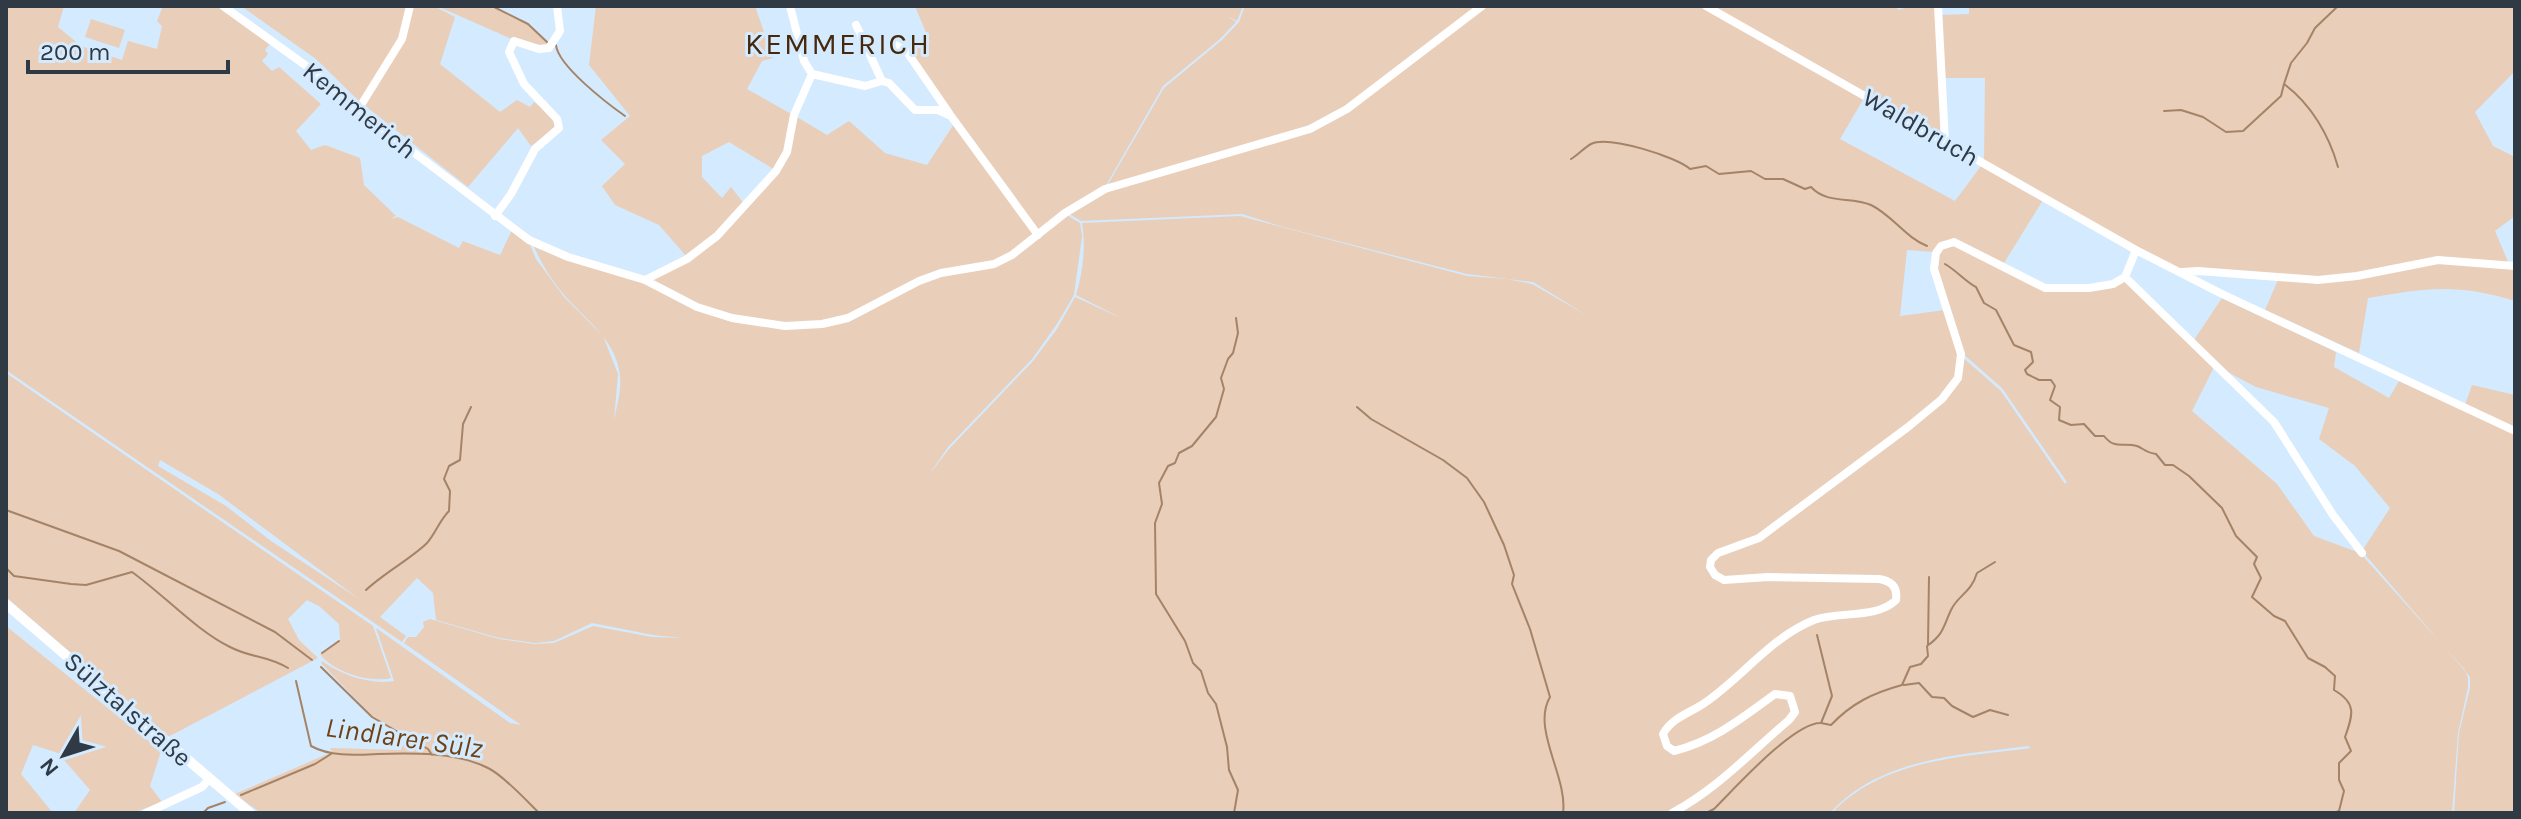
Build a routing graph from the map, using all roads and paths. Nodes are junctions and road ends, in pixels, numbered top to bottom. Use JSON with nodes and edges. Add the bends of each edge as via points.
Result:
{"nodes":[{"id":1,"x":223,"y":6,"type":"edge"},
{"id":2,"x":410,"y":6,"type":"edge"},
{"id":3,"x":557,"y":6,"type":"edge"},
{"id":4,"x":790,"y":6,"type":"edge"},
{"id":5,"x":1482,"y":6,"type":"edge"},
{"id":6,"x":1706,"y":6,"type":"edge"},
{"id":7,"x":1938,"y":6,"type":"edge"},
{"id":8,"x":856,"y":25,"type":"dead end"},
{"id":9,"x":892,"y":43,"type":"dead end"},
{"id":10,"x":812,"y":74,"type":"junction"},
{"id":11,"x":882,"y":81,"type":"junction"},
{"id":12,"x":358,"y":110,"type":"junction"},
{"id":13,"x":951,"y":116,"type":"junction"},
{"id":14,"x":1945,"y":142,"type":"junction"},
{"id":15,"x":495,"y":216,"type":"junction"},
{"id":16,"x":1038,"y":235,"type":"junction"},
{"id":17,"x":2136,"y":250,"type":"junction"},
{"id":18,"x":2515,"y":266,"type":"edge"},
{"id":19,"x":2180,"y":272,"type":"junction"},
{"id":20,"x":2125,"y":277,"type":"junction"},
{"id":21,"x":645,"y":280,"type":"junction"},
{"id":22,"x":2515,"y":431,"type":"edge"},
{"id":23,"x":2362,"y":553,"type":"dead end"},
{"id":24,"x":6,"y":604,"type":"edge"},
{"id":25,"x":209,"y":779,"type":"junction"},
{"id":26,"x":146,"y":813,"type":"edge"},
{"id":27,"x":250,"y":813,"type":"edge"},
{"id":28,"x":1672,"y":813,"type":"edge"}],
"edges":[{"from":1,"to":12,"type":"street","name":"Kemmerich"},
{"from":2,"to":12,"type":"street","via":[[402,39]]},
{"from":3,"to":15,"type":"street","via":[[560,31],[549,48],[514,41],[509,52],[524,84],[557,119],[559,128],[535,149]]},
{"from":4,"to":10,"type":"street"},
{"from":5,"to":16,"type":"street","name":"Kemmerich","via":[[1347,109],[1310,129],[1105,189]]},
{"from":6,"to":14,"type":"street","name":"Waldbruch"},
{"from":7,"to":14,"type":"street"},
{"from":8,"to":11,"type":"street"},
{"from":9,"to":13,"type":"street","via":[[907,52]]},
{"from":10,"to":11,"type":"street","via":[[865,86]]},
{"from":10,"to":21,"type":"street","via":[[776,171],[717,236]]},
{"from":11,"to":13,"type":"street","via":[[915,110]]},
{"from":12,"to":15,"type":"street","name":"Kemmerich"},
{"from":13,"to":16,"type":"street"},
{"from":14,"to":17,"type":"street","name":"Waldbruch"},
{"from":15,"to":21,"type":"street","name":"Kemmerich","via":[[537,245]]},
{"from":16,"to":21,"type":"street","name":"Kemmerich","via":[[994,264],[941,273],[862,313],[822,324],[785,326],[732,318]]},
{"from":17,"to":19,"type":"street","name":"Waldbruch"},
{"from":17,"to":20,"type":"street"},
{"from":18,"to":19,"type":"street","via":[[2438,260],[2318,280]]},
{"from":19,"to":22,"type":"street","name":"Waldbruch"},
{"from":20,"to":23,"type":"street","via":[[2274,422]]},
{"from":20,"to":28,"type":"street","via":[[2089,288],[2045,288],[1954,242],[1941,246],[1934,269],[1961,354],[1958,378],[1942,399],[1759,538],[1718,553],[1710,567],[1724,580],[1879,579],[1893,585],[1896,600],[1885,608],[1815,620],[1791,633],[1706,702],[1668,724],[1663,734],[1674,751],[1725,731],[1775,694],[1790,696],[1795,712],[1720,783]]},
{"from":24,"to":25,"type":"main road","name":"Sülztalstraße"},
{"from":25,"to":26,"type":"street"},
{"from":25,"to":27,"type":"main road","name":"Sülztalstraße"}]}
